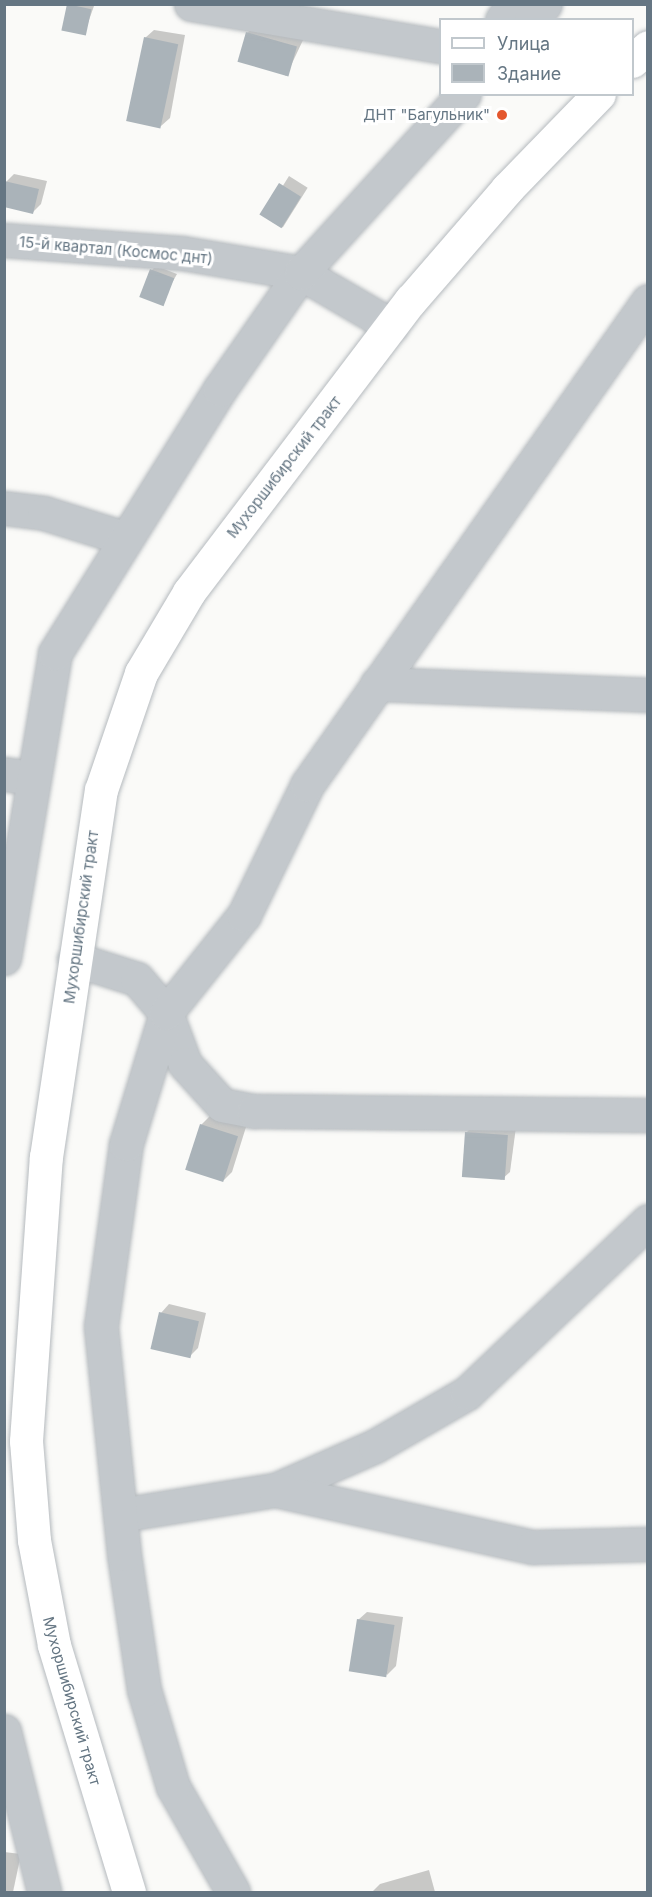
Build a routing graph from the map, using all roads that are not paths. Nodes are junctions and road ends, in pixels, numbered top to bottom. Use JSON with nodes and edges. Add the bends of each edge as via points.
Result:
{"nodes":[{"id":1,"x":191,"y":4,"type":"edge"},
{"id":2,"x":514,"y":4,"type":"edge"},
{"id":3,"x":545,"y":4,"type":"edge"},
{"id":4,"x":504,"y":18,"type":"edge"},
{"id":5,"x":533,"y":18,"type":"edge"},
{"id":6,"x":439,"y":46,"type":"edge"},
{"id":7,"x":648,"y":47,"type":"edge"},
{"id":8,"x":634,"y":60,"type":"edge"},
{"id":9,"x":462,"y":96,"type":"edge"},
{"id":10,"x":597,"y":96,"type":"edge"},
{"id":11,"x":4,"y":240,"type":"edge"},
{"id":12,"x":301,"y":273,"type":"junction"},
{"id":13,"x":648,"y":301,"type":"edge"},
{"id":14,"x":392,"y":326,"type":"junction"},
{"id":15,"x":4,"y":508,"type":"edge"},
{"id":16,"x":124,"y":538,"type":"junction"},
{"id":17,"x":377,"y":684,"type":"junction"},
{"id":18,"x":648,"y":695,"type":"edge"},
{"id":19,"x":19,"y":776,"type":"edge"},
{"id":20,"x":4,"y":958,"type":"edge"},
{"id":21,"x":74,"y":959,"type":"junction"},
{"id":22,"x":166,"y":1013,"type":"junction"},
{"id":23,"x":648,"y":1115,"type":"edge"},
{"id":24,"x":648,"y":1221,"type":"edge"},
{"id":25,"x":275,"y":1490,"type":"junction"},
{"id":26,"x":120,"y":1515,"type":"junction"},
{"id":27,"x":648,"y":1544,"type":"edge"},
{"id":28,"x":4,"y":1731,"type":"edge"},
{"id":29,"x":15,"y":1815,"type":"edge"},
{"id":30,"x":44,"y":1893,"type":"edge"},
{"id":31,"x":129,"y":1893,"type":"edge"},
{"id":32,"x":233,"y":1893,"type":"edge"}],
"edges":[{"from":1,"to":6,"type":"street"},
{"from":2,"to":4,"type":"street"},
{"from":3,"to":5,"type":"street"},
{"from":7,"to":8,"type":"main road"},
{"from":9,"to":12,"type":"street"},
{"from":10,"to":14,"type":"main road","name":"Мухоршибирский тракт","via":[[507,189]]},
{"from":11,"to":12,"type":"street","name":"15-й квартал (Космос днт)","via":[[182,253]]},
{"from":12,"to":14,"type":"street","name":"15-й квартал (Космос днт)"},
{"from":12,"to":16,"type":"street"},
{"from":13,"to":17,"type":"street"},
{"from":14,"to":21,"type":"main road","name":"Мухоршибирский тракт","via":[[222,545],[141,673],[101,790]]},
{"from":15,"to":16,"type":"street","via":[[44,513]]},
{"from":16,"to":19,"type":"street","via":[[55,653]]},
{"from":17,"to":18,"type":"street"},
{"from":17,"to":22,"type":"street","via":[[307,785],[244,915]]},
{"from":19,"to":20,"type":"street"},
{"from":21,"to":22,"type":"street","via":[[137,979]]},
{"from":21,"to":31,"type":"main road","name":"Мухоршибирский тракт","via":[[46,1157],[31,1327],[28,1486],[54,1645]]},
{"from":22,"to":23,"type":"street","via":[[185,1064],[222,1105],[254,1111]]},
{"from":22,"to":26,"type":"street","via":[[126,1144],[101,1326]]},
{"from":24,"to":25,"type":"street","via":[[467,1393],[375,1446]]},
{"from":25,"to":26,"type":"street"},
{"from":25,"to":27,"type":"street","via":[[533,1547]]},
{"from":26,"to":32,"type":"street","via":[[144,1690],[173,1787]]},
{"from":28,"to":29,"type":"street"},
{"from":29,"to":30,"type":"street"}]}
